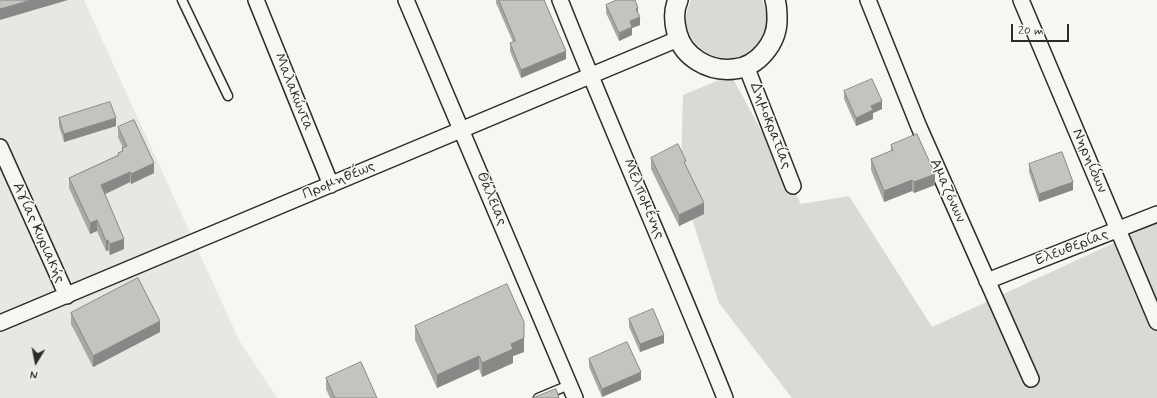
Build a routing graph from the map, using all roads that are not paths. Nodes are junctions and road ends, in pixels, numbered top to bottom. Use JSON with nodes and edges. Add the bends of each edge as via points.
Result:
{"nodes":[{"id":1,"x":182,"y":0,"type":"edge"},
{"id":2,"x":256,"y":0,"type":"edge"},
{"id":3,"x":406,"y":0,"type":"edge"},
{"id":4,"x":560,"y":0,"type":"edge"},
{"id":5,"x":678,"y":0,"type":"edge"},
{"id":6,"x":868,"y":0,"type":"edge"},
{"id":7,"x":1021,"y":0,"type":"edge"},
{"id":8,"x":779,"y":2,"type":"edge"},
{"id":9,"x":678,"y":39,"type":"junction"},
{"id":10,"x":746,"y":66,"type":"junction"},
{"id":11,"x":590,"y":76,"type":"junction"},
{"id":12,"x":228,"y":96,"type":"dead end"},
{"id":13,"x":462,"y":130,"type":"junction"},
{"id":14,"x":0,"y":148,"type":"edge"},
{"id":15,"x":330,"y":185,"type":"junction"},
{"id":16,"x":793,"y":186,"type":"dead end"},
{"id":17,"x":1157,"y":214,"type":"edge"},
{"id":18,"x":1118,"y":230,"type":"junction"},
{"id":19,"x":988,"y":281,"type":"junction"},
{"id":20,"x":67,"y":296,"type":"junction"},
{"id":21,"x":1157,"y":322,"type":"edge"},
{"id":22,"x":0,"y":323,"type":"edge"},
{"id":23,"x":1031,"y":379,"type":"dead end"},
{"id":24,"x":572,"y":392,"type":"edge"},
{"id":25,"x":538,"y":398,"type":"edge"},
{"id":26,"x":725,"y":398,"type":"edge"}],
"edges":[{"from":1,"to":12,"type":"lane"},
{"from":2,"to":15,"type":"street","name":"Μαλακώντα"},
{"from":3,"to":13,"type":"street","name":"Θάλειας"},
{"from":4,"to":11,"type":"street","name":"Μελπομένης"},
{"from":5,"to":9,"type":"street","via":[[674,22]]},
{"from":6,"to":19,"type":"street","name":"Αμαζόνων","via":[[919,127]]},
{"from":7,"to":18,"type":"street","name":"Νηρηίδων"},
{"from":8,"to":10,"type":"street","via":[[778,25],[773,40],[763,54]]},
{"from":9,"to":10,"type":"street","via":[[687,53],[701,64],[717,69]]},
{"from":9,"to":11,"type":"street","name":"Προμηθέως"},
{"from":10,"to":16,"type":"street","name":"Δημοκρατίας"},
{"from":11,"to":13,"type":"street","name":"Προμηθέως"},
{"from":11,"to":26,"type":"street","name":"Μελπομένης","via":[[680,284]]},
{"from":13,"to":15,"type":"street","name":"Προμηθέως"},
{"from":13,"to":24,"type":"street","name":"Θάλειας"},
{"from":14,"to":20,"type":"street","name":"Αγίας Κυριακής"},
{"from":15,"to":20,"type":"street","name":"Προμηθέως"},
{"from":17,"to":18,"type":"street","name":"Ελευθερίας"},
{"from":18,"to":19,"type":"street","name":"Ελευθερίας"},
{"from":18,"to":21,"type":"street","name":"Νηρηίδων"},
{"from":19,"to":23,"type":"street","name":"Αμαζόνων"},
{"from":20,"to":22,"type":"street","name":"Προμηθέως"},
{"from":24,"to":25,"type":"lane"}]}
